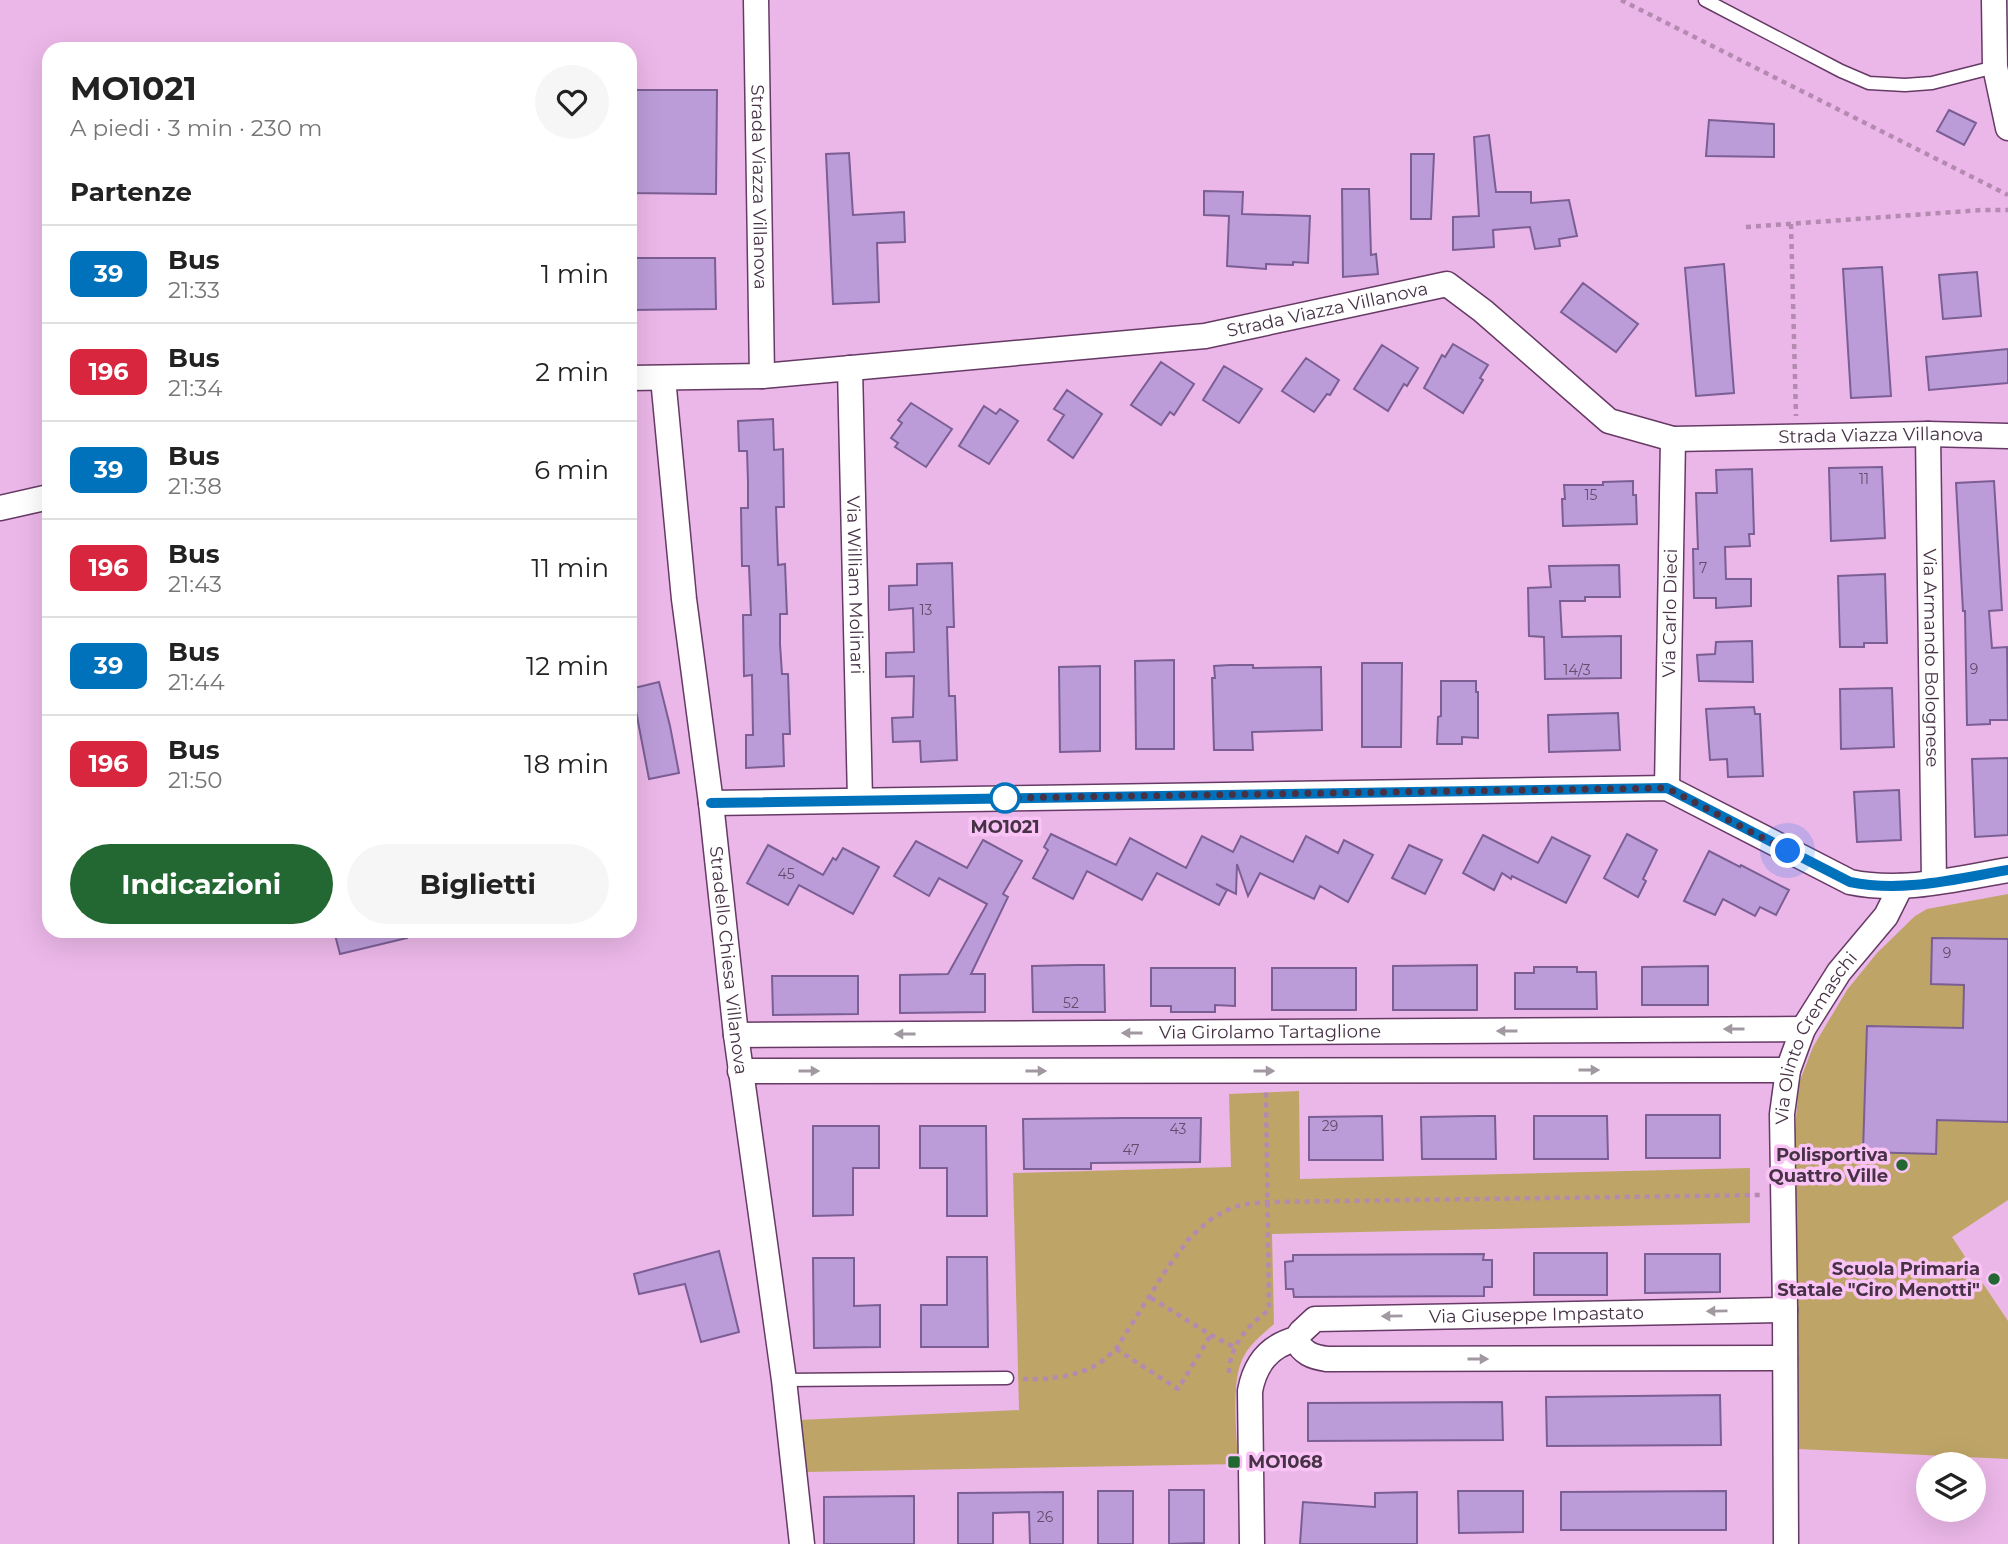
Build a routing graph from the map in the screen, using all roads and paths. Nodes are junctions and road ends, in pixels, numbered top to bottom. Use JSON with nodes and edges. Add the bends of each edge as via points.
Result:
{"nodes":[{"id":1,"x":756,"y":0,"type":"edge"},
{"id":2,"x":1621,"y":0,"type":"edge"},
{"id":3,"x":1705,"y":0,"type":"edge"},
{"id":4,"x":1994,"y":0,"type":"edge"},
{"id":5,"x":1994,"y":67,"type":"junction"},
{"id":6,"x":2008,"y":128,"type":"edge"},
{"id":7,"x":2008,"y":195,"type":"edge"},
{"id":8,"x":2008,"y":211,"type":"edge"},
{"id":9,"x":1791,"y":224,"type":"junction"},
{"id":10,"x":1746,"y":227,"type":"dead end"},
{"id":11,"x":850,"y":368,"type":"junction"},
{"id":12,"x":762,"y":376,"type":"junction"},
{"id":13,"x":637,"y":378,"type":"edge"},
{"id":14,"x":663,"y":378,"type":"junction"},
{"id":15,"x":1928,"y":434,"type":"junction"},
{"id":16,"x":2008,"y":436,"type":"edge"},
{"id":17,"x":1796,"y":437,"type":"junction"},
{"id":18,"x":1673,"y":439,"type":"junction"},
{"id":19,"x":42,"y":499,"type":"edge"},
{"id":20,"x":0,"y":508,"type":"edge"},
{"id":21,"x":1667,"y":788,"type":"junction"},
{"id":22,"x":860,"y":800,"type":"junction"},
{"id":23,"x":711,"y":803,"type":"junction"},
{"id":24,"x":2008,"y":870,"type":"edge"},
{"id":25,"x":1934,"y":883,"type":"junction"},
{"id":26,"x":1901,"y":886,"type":"junction"},
{"id":27,"x":1802,"y":1029,"type":"junction"},
{"id":28,"x":736,"y":1035,"type":"junction"},
{"id":29,"x":1788,"y":1070,"type":"junction"},
{"id":30,"x":740,"y":1071,"type":"junction"},
{"id":31,"x":1265,"y":1071,"type":"junction"},
{"id":32,"x":1783,"y":1194,"type":"junction"},
{"id":33,"x":1268,"y":1202,"type":"junction"},
{"id":34,"x":1150,"y":1298,"type":"junction"},
{"id":35,"x":1786,"y":1310,"type":"junction"},
{"id":36,"x":1211,"y":1335,"type":"junction"},
{"id":37,"x":1296,"y":1339,"type":"junction"},
{"id":38,"x":1234,"y":1347,"type":"junction"},
{"id":39,"x":1116,"y":1349,"type":"junction"},
{"id":40,"x":1785,"y":1358,"type":"junction"},
{"id":41,"x":1007,"y":1378,"type":"joint"},
{"id":42,"x":784,"y":1380,"type":"junction"},
{"id":43,"x":1229,"y":1382,"type":"dead end"},
{"id":44,"x":802,"y":1544,"type":"edge"},
{"id":45,"x":1252,"y":1544,"type":"edge"},
{"id":46,"x":1786,"y":1544,"type":"edge"}],
"edges":[{"from":1,"to":12,"type":"street","name":"Strada Viazza Villanova"},
{"from":2,"to":7,"type":"path"},
{"from":3,"to":5,"type":"lane","via":[[1869,83],[1932,83]]},
{"from":4,"to":5,"type":"street"},
{"from":5,"to":6,"type":"street"},
{"from":8,"to":9,"type":"path"},
{"from":9,"to":10,"type":"path"},
{"from":9,"to":17,"type":"path"},
{"from":11,"to":12,"type":"street","name":"Strada Viazza Villanova"},
{"from":11,"to":18,"type":"street","name":"Strada Viazza Villanova","via":[[1205,336],[1447,284],[1609,421]]},
{"from":11,"to":22,"type":"street","name":"Via William Molinari"},
{"from":12,"to":14,"type":"street","name":"Strada Viazza Villanova"},
{"from":13,"to":14,"type":"street","name":"Strada Viazza Villanova"},
{"from":14,"to":23,"type":"street","name":"Stradello Chiesa Villanova","via":[[684,599]]},
{"from":15,"to":16,"type":"street","name":"Strada Viazza Villanova"},
{"from":15,"to":17,"type":"street","name":"Strada Viazza Villanova"},
{"from":15,"to":25,"type":"street","name":"Via Armando Bolognese"},
{"from":17,"to":18,"type":"street","name":"Strada Viazza Villanova"},
{"from":18,"to":21,"type":"street","name":"Via Carlo Dieci"},
{"from":19,"to":20,"type":"street"},
{"from":21,"to":22,"type":"street"},
{"from":21,"to":26,"type":"street","via":[[1850,882]]},
{"from":22,"to":23,"type":"street"},
{"from":23,"to":28,"type":"street","name":"Stradello Chiesa Villanova"},
{"from":24,"to":25,"type":"street"},
{"from":25,"to":26,"type":"street"},
{"from":26,"to":27,"type":"street","name":"Via Olinto Cremaschi","via":[[1886,916],[1839,972]]},
{"from":27,"to":28,"type":"street","name":"Via Girolamo Tartaglione","one_way":true},
{"from":27,"to":29,"type":"street","name":"Via Olinto Cremaschi"},
{"from":28,"to":30,"type":"street","name":"Stradello Chiesa Villanova"},
{"from":31,"to":29,"type":"street","one_way":true},
{"from":29,"to":32,"type":"street","name":"Via Olinto Cremaschi","via":[[1782,1114]]},
{"from":30,"to":31,"type":"street","one_way":true},
{"from":30,"to":42,"type":"street","name":"Stradello Chiesa Villanova"},
{"from":31,"to":33,"type":"path"},
{"from":32,"to":33,"type":"path"},
{"from":32,"to":35,"type":"street","name":"Via Olinto Cremaschi"},
{"from":33,"to":34,"type":"path","via":[[1233,1207],[1206,1223],[1188,1240]]},
{"from":33,"to":38,"type":"path","via":[[1269,1310]]},
{"from":34,"to":36,"type":"path"},
{"from":34,"to":39,"type":"path"},
{"from":35,"to":37,"type":"street","name":"Via Giuseppe Impastato","one_way":true,"via":[[1323,1318],[1315,1319]]},
{"from":35,"to":40,"type":"street","name":"Via Olinto Cremaschi"},
{"from":36,"to":38,"type":"path"},
{"from":36,"to":39,"type":"path","via":[[1178,1388]]},
{"from":37,"to":40,"type":"street","one_way":true,"via":[[1304,1352],[1327,1359]]},
{"from":37,"to":45,"type":"street","name":"Via Giuseppe Impastato","via":[[1272,1349],[1252,1380]]},
{"from":38,"to":43,"type":"path"},
{"from":39,"to":41,"type":"path","via":[[1095,1366],[1073,1374]]},
{"from":40,"to":46,"type":"street","name":"Via Olinto Cremaschi"},
{"from":41,"to":42,"type":"lane"},
{"from":42,"to":44,"type":"street","name":"Stradello Chiesa Villanova"}]}
